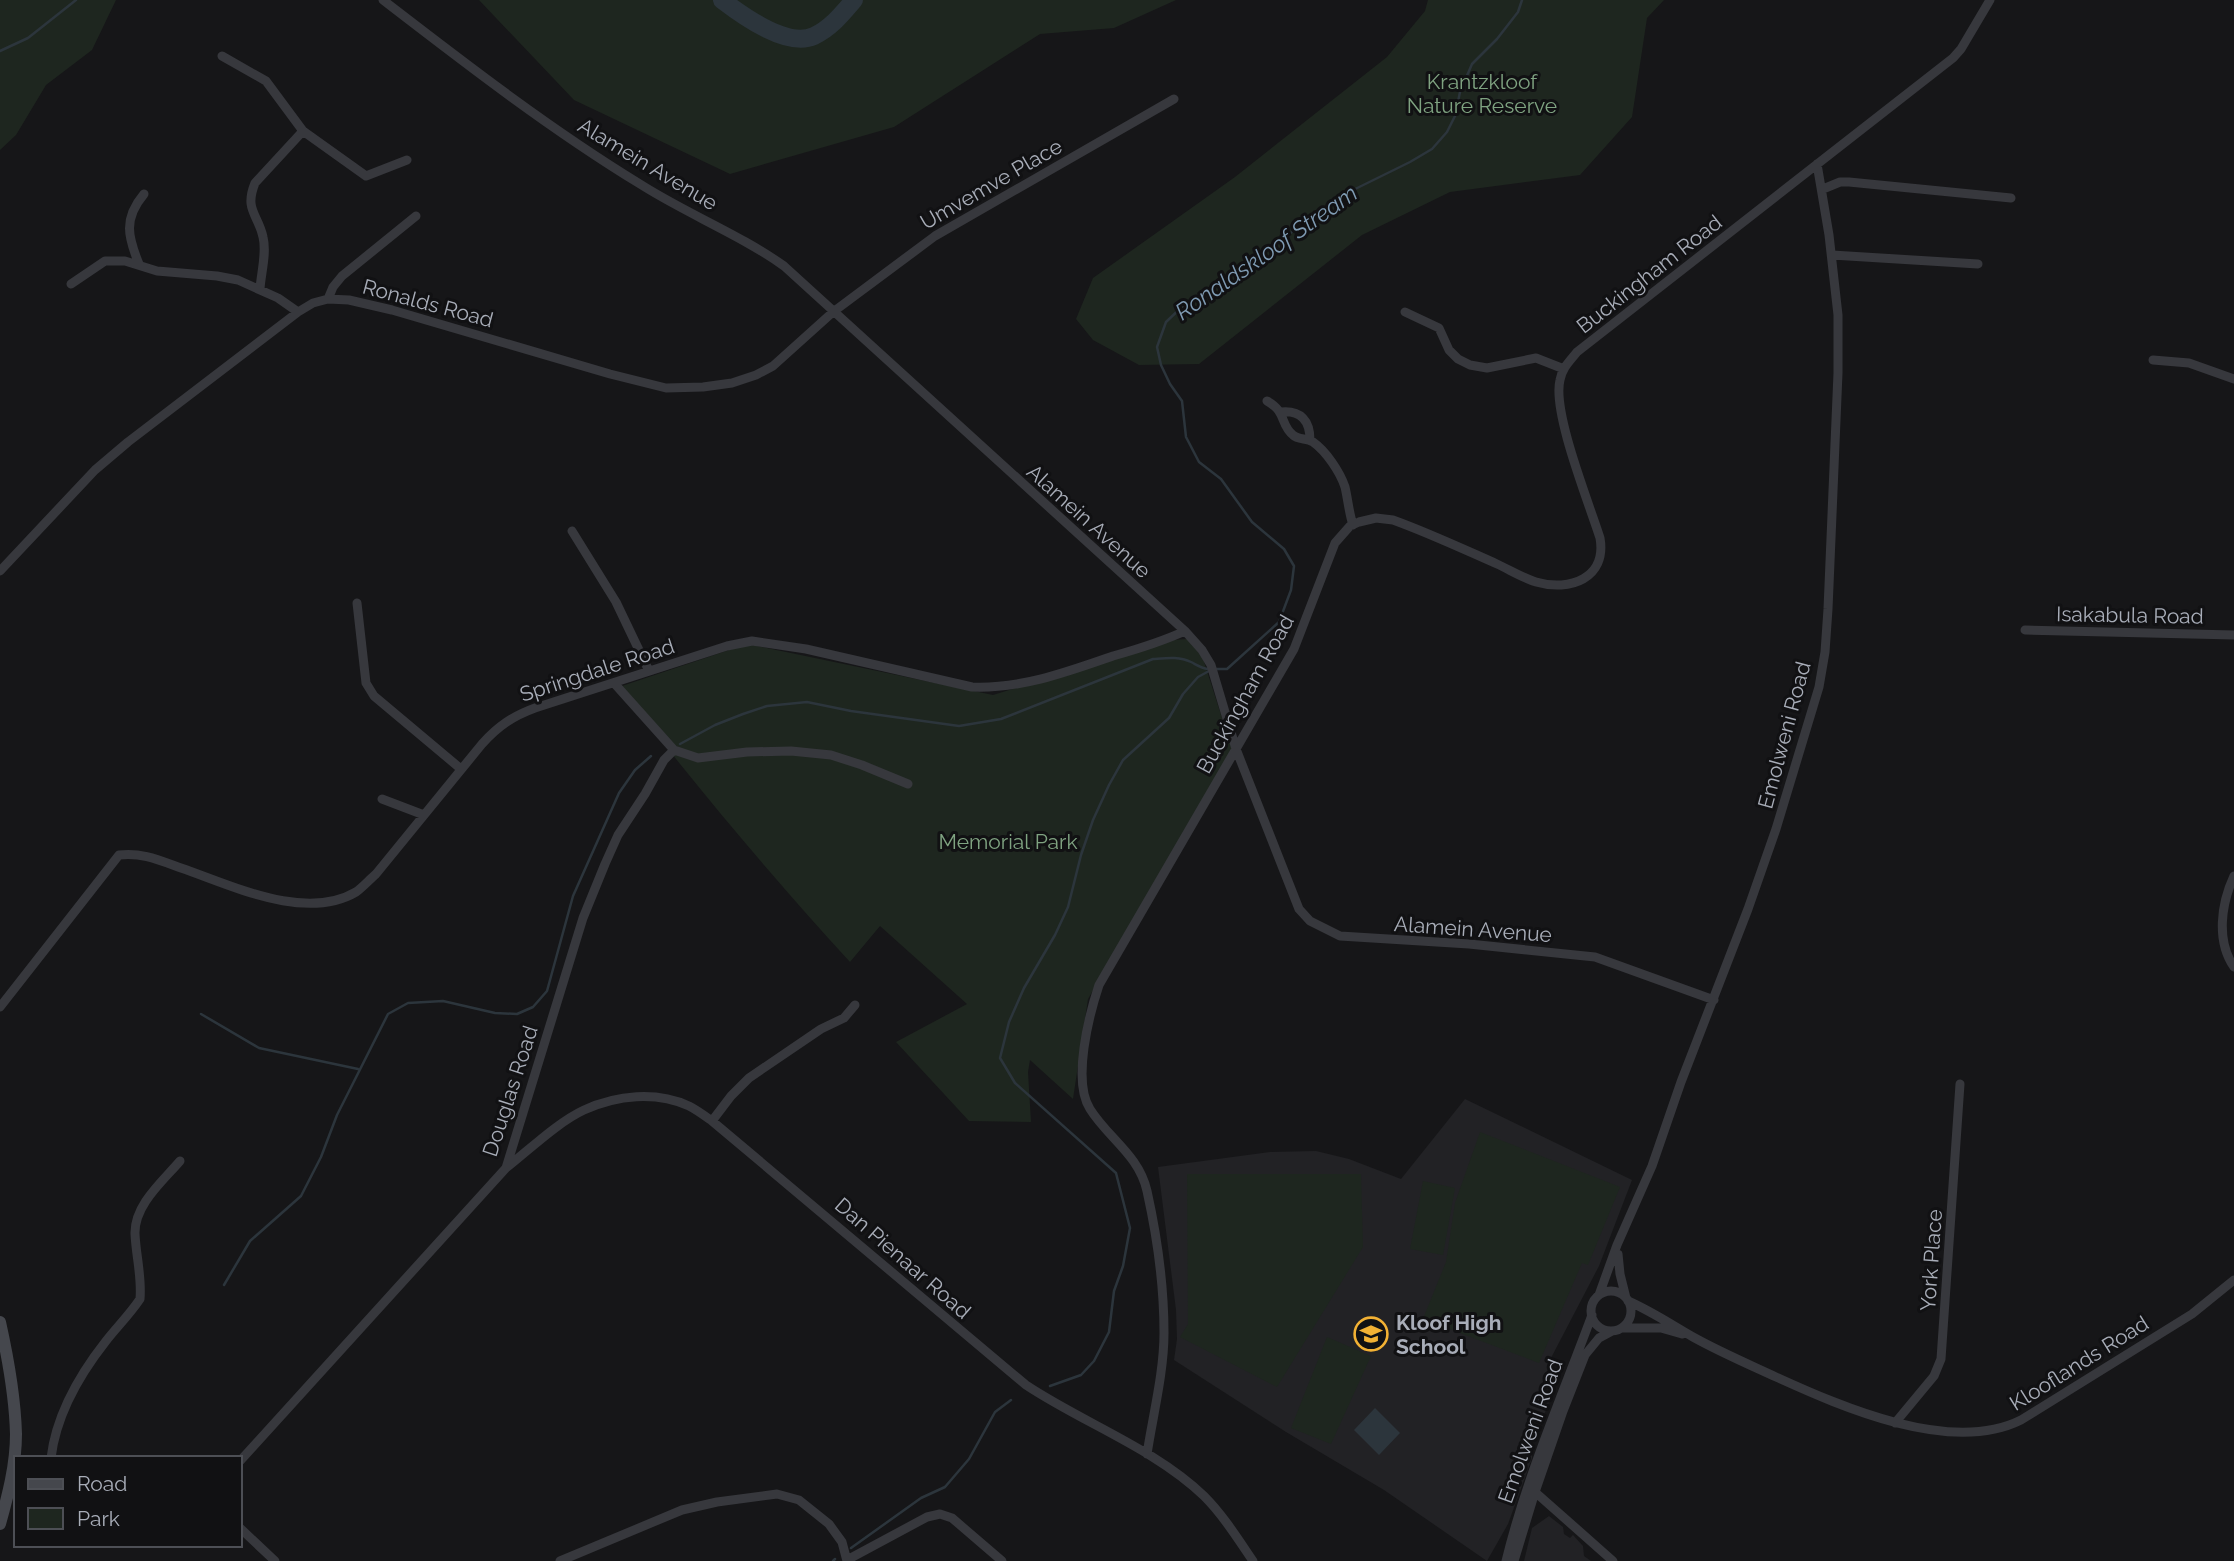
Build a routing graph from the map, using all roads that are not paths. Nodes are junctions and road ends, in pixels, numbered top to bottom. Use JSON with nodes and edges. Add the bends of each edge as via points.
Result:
{"nodes":[{"id":1,"x":383,"y":0,"type":"edge"},
{"id":2,"x":1990,"y":0,"type":"edge"},
{"id":3,"x":222,"y":55,"type":"dead end"},
{"id":4,"x":1174,"y":99,"type":"dead end"},
{"id":5,"x":303,"y":131,"type":"junction"},
{"id":6,"x":407,"y":160,"type":"dead end"},
{"id":7,"x":1817,"y":164,"type":"junction"},
{"id":8,"x":1823,"y":189,"type":"junction"},
{"id":9,"x":144,"y":194,"type":"dead end"},
{"id":10,"x":2011,"y":198,"type":"dead end"},
{"id":11,"x":416,"y":216,"type":"dead end"},
{"id":12,"x":1832,"y":255,"type":"junction"},
{"id":13,"x":139,"y":264,"type":"junction"},
{"id":14,"x":1978,"y":264,"type":"dead end"},
{"id":15,"x":71,"y":284,"type":"dead end"},
{"id":16,"x":260,"y":289,"type":"junction"},
{"id":17,"x":328,"y":299,"type":"junction"},
{"id":18,"x":298,"y":312,"type":"junction"},
{"id":19,"x":834,"y":312,"type":"junction"},
{"id":20,"x":1405,"y":312,"type":"dead end"},
{"id":21,"x":2153,"y":360,"type":"dead end"},
{"id":22,"x":1564,"y":369,"type":"junction"},
{"id":23,"x":2234,"y":379,"type":"edge"},
{"id":24,"x":1267,"y":401,"type":"dead end"},
{"id":25,"x":1281,"y":412,"type":"junction"},
{"id":26,"x":1310,"y":440,"type":"junction"},
{"id":27,"x":1353,"y":525,"type":"junction"},
{"id":28,"x":572,"y":531,"type":"dead end"},
{"id":29,"x":2,"y":565,"type":"edge"},
{"id":30,"x":357,"y":603,"type":"dead end"},
{"id":31,"x":2025,"y":630,"type":"dead end"},
{"id":32,"x":1185,"y":631,"type":"junction"},
{"id":33,"x":2234,"y":635,"type":"edge"},
{"id":34,"x":649,"y":671,"type":"junction"},
{"id":35,"x":614,"y":683,"type":"junction"},
{"id":36,"x":1236,"y":749,"type":"junction"},
{"id":37,"x":674,"y":750,"type":"junction"},
{"id":38,"x":461,"y":769,"type":"junction"},
{"id":39,"x":908,"y":784,"type":"dead end"},
{"id":40,"x":382,"y":799,"type":"dead end"},
{"id":41,"x":424,"y":815,"type":"junction"},
{"id":42,"x":2234,"y":876,"type":"edge"},
{"id":43,"x":2234,"y":967,"type":"edge"},
{"id":44,"x":1714,"y":1000,"type":"junction"},
{"id":45,"x":855,"y":1005,"type":"dead end"},
{"id":46,"x":0,"y":1007,"type":"edge"},
{"id":47,"x":1959,"y":1084,"type":"dead end"},
{"id":48,"x":712,"y":1121,"type":"junction"},
{"id":49,"x":180,"y":1161,"type":"dead end"},
{"id":50,"x":506,"y":1168,"type":"junction"},
{"id":51,"x":1618,"y":1245,"type":"junction"},
{"id":52,"x":2234,"y":1280,"type":"edge"},
{"id":53,"x":1600,"y":1295,"type":"junction"},
{"id":54,"x":1627,"y":1300,"type":"junction"},
{"id":55,"x":1592,"y":1315,"type":"junction"},
{"id":56,"x":0,"y":1322,"type":"edge"},
{"id":57,"x":1617,"y":1329,"type":"junction"},
{"id":58,"x":1693,"y":1337,"type":"junction"},
{"id":59,"x":1895,"y":1423,"type":"junction"},
{"id":60,"x":1147,"y":1454,"type":"junction"},
{"id":61,"x":15,"y":1456,"type":"edge"},
{"id":62,"x":51,"y":1456,"type":"edge"},
{"id":63,"x":242,"y":1459,"type":"edge"},
{"id":64,"x":14,"y":1466,"type":"edge"},
{"id":65,"x":1535,"y":1492,"type":"junction"},
{"id":66,"x":12,"y":1496,"type":"edge"},
{"id":67,"x":1531,"y":1505,"type":"junction"},
{"id":68,"x":1557,"y":1511,"type":"junction"},
{"id":69,"x":0,"y":1524,"type":"edge"},
{"id":70,"x":242,"y":1530,"type":"edge"},
{"id":71,"x":847,"y":1560,"type":"edge"},
{"id":72,"x":275,"y":1561,"type":"edge"},
{"id":73,"x":560,"y":1561,"type":"edge"},
{"id":74,"x":1002,"y":1561,"type":"edge"},
{"id":75,"x":1253,"y":1561,"type":"edge"},
{"id":76,"x":1506,"y":1561,"type":"edge"},
{"id":77,"x":1514,"y":1561,"type":"edge"},
{"id":78,"x":1613,"y":1561,"type":"edge"}],
"edges":[{"from":1,"to":19,"type":"street","name":"Alamein Avenue","via":[[579,145],[642,186],[762,250]]},
{"from":2,"to":7,"type":"street","name":"Buckingham Road","via":[[1953,58]]},
{"from":3,"to":5,"type":"street","via":[[266,81]]},
{"from":4,"to":19,"type":"street","name":"Umvemve Place","via":[[935,236]]},
{"from":5,"to":6,"type":"street","via":[[367,176]]},
{"from":5,"to":16,"type":"street","via":[[251,193],[251,211],[263,236]]},
{"from":7,"to":8,"type":"street","name":"Emolweni Road"},
{"from":7,"to":22,"type":"street","name":"Buckingham Road","via":[[1577,352]]},
{"from":8,"to":10,"type":"street","via":[[1849,182]]},
{"from":8,"to":12,"type":"street","name":"Emolweni Road"},
{"from":9,"to":13,"type":"street","via":[[128,226]]},
{"from":11,"to":17,"type":"street","via":[[342,276]]},
{"from":12,"to":14,"type":"street"},
{"from":12,"to":44,"type":"street","name":"Emolweni Road","via":[[1838,373],[1825,652],[1779,818]]},
{"from":13,"to":15,"type":"street","via":[[105,261]]},
{"from":13,"to":16,"type":"street","via":[[158,271],[238,280]]},
{"from":16,"to":18,"type":"street"},
{"from":17,"to":18,"type":"street"},
{"from":17,"to":19,"type":"street","name":"Ronalds Road","via":[[392,310],[666,388],[732,383],[756,375],[773,366]]},
{"from":18,"to":29,"type":"street","via":[[94,470]]},
{"from":19,"to":32,"type":"street","name":"Alamein Avenue"},
{"from":20,"to":22,"type":"street","via":[[1439,328],[1449,350],[1469,365],[1487,368],[1536,358]]},
{"from":21,"to":23,"type":"street","via":[[2189,363]]},
{"from":22,"to":27,"type":"street","via":[[1559,382],[1560,411],[1602,552],[1584,580],[1568,585],[1537,582],[1393,520],[1370,519]]},
{"from":24,"to":25,"type":"street"},
{"from":25,"to":26,"type":"street","via":[[1291,434]]},
{"from":25,"to":26,"type":"street","via":[[1298,413],[1305,420]]},
{"from":26,"to":27,"type":"street","via":[[1340,477]]},
{"from":27,"to":36,"type":"street","name":"Buckingham Road","via":[[1335,543],[1301,635]]},
{"from":28,"to":34,"type":"street","via":[[616,602]]},
{"from":30,"to":38,"type":"street","via":[[366,683],[374,696]]},
{"from":31,"to":33,"type":"street","name":"Isakabula Road"},
{"from":32,"to":34,"type":"street","name":"Springdale Road","via":[[1042,679],[992,688],[760,642],[727,646]]},
{"from":32,"to":36,"type":"street","name":"Alamein Avenue","via":[[1213,669]]},
{"from":34,"to":35,"type":"street","name":"Springdale Road"},
{"from":35,"to":37,"type":"street"},
{"from":35,"to":38,"type":"street","name":"Springdale Road","via":[[509,719]]},
{"from":36,"to":44,"type":"street","name":"Alamein Avenue","via":[[1299,909],[1325,931],[1363,939],[1595,957]]},
{"from":36,"to":60,"type":"street","name":"Buckingham Road","via":[[1099,985],[1083,1067],[1083,1091],[1090,1109],[1133,1159],[1147,1191],[1164,1334]]},
{"from":37,"to":39,"type":"street","via":[[698,758],[769,751],[831,755]]},
{"from":37,"to":50,"type":"street","name":"Douglas Road","via":[[618,835],[583,918]]},
{"from":38,"to":41,"type":"street","name":"Springdale Road"},
{"from":40,"to":41,"type":"street"},
{"from":41,"to":46,"type":"street","name":"Springdale Road","via":[[362,888],[320,902],[274,899],[144,855],[119,855]]},
{"from":42,"to":43,"type":"street","via":[[2222,925]]},
{"from":44,"to":51,"type":"street","name":"Emolweni Road"},
{"from":45,"to":48,"type":"street","via":[[844,1018],[749,1078]]},
{"from":47,"to":59,"type":"street","name":"York Place","via":[[1941,1359],[1934,1376]]},
{"from":48,"to":50,"type":"street","name":"Dan Pienaar Road","via":[[689,1106],[664,1098],[612,1101],[583,1111]]},
{"from":48,"to":60,"type":"street","name":"Dan Pienaar Road","via":[[1026,1385]]},
{"from":49,"to":62,"type":"street","via":[[140,1209],[136,1221],[140,1299],[84,1372],[61,1420]]},
{"from":50,"to":63,"type":"street","name":"Douglas Road"},
{"from":51,"to":53,"type":"street","name":"Emolweni Road"},
{"from":51,"to":54,"type":"street","name":"Emolweni Road"},
{"from":52,"to":59,"type":"street","name":"Klooflands Road","via":[[2192,1314],[2008,1427],[1967,1432]]},
{"from":53,"to":54,"type":"street","via":[[1611,1291]]},
{"from":53,"to":55,"type":"street"},
{"from":54,"to":57,"type":"street","via":[[1630,1317]]},
{"from":54,"to":58,"type":"street","name":"Klooflands Road"},
{"from":55,"to":57,"type":"street","via":[[1601,1328]]},
{"from":55,"to":76,"type":"street","name":"Emolweni Road","via":[[1529,1483]]},
{"from":56,"to":61,"type":"main road","via":[[13,1398]]},
{"from":57,"to":58,"type":"street","name":"Klooflands Road","via":[[1661,1328]]},
{"from":57,"to":65,"type":"street","name":"Emolweni Road","via":[[1594,1343],[1586,1355]]},
{"from":58,"to":59,"type":"street","name":"Klooflands Road","via":[[1814,1393]]},
{"from":60,"to":75,"type":"street","name":"Dan Pienaar Road","via":[[1206,1498]]},
{"from":64,"to":66,"type":"main road"},
{"from":65,"to":67,"type":"street","name":"Emolweni Road"},
{"from":65,"to":68,"type":"street"},
{"from":66,"to":69,"type":"main road"},
{"from":67,"to":68,"type":"street"},
{"from":67,"to":77,"type":"street","name":"Emolweni Road"},
{"from":68,"to":78,"type":"street"},
{"from":70,"to":72,"type":"street"},
{"from":71,"to":73,"type":"street","via":[[842,1542],[829,1524],[799,1500],[777,1494],[682,1510]]},
{"from":71,"to":74,"type":"street","via":[[940,1514],[952,1518]]}]}
